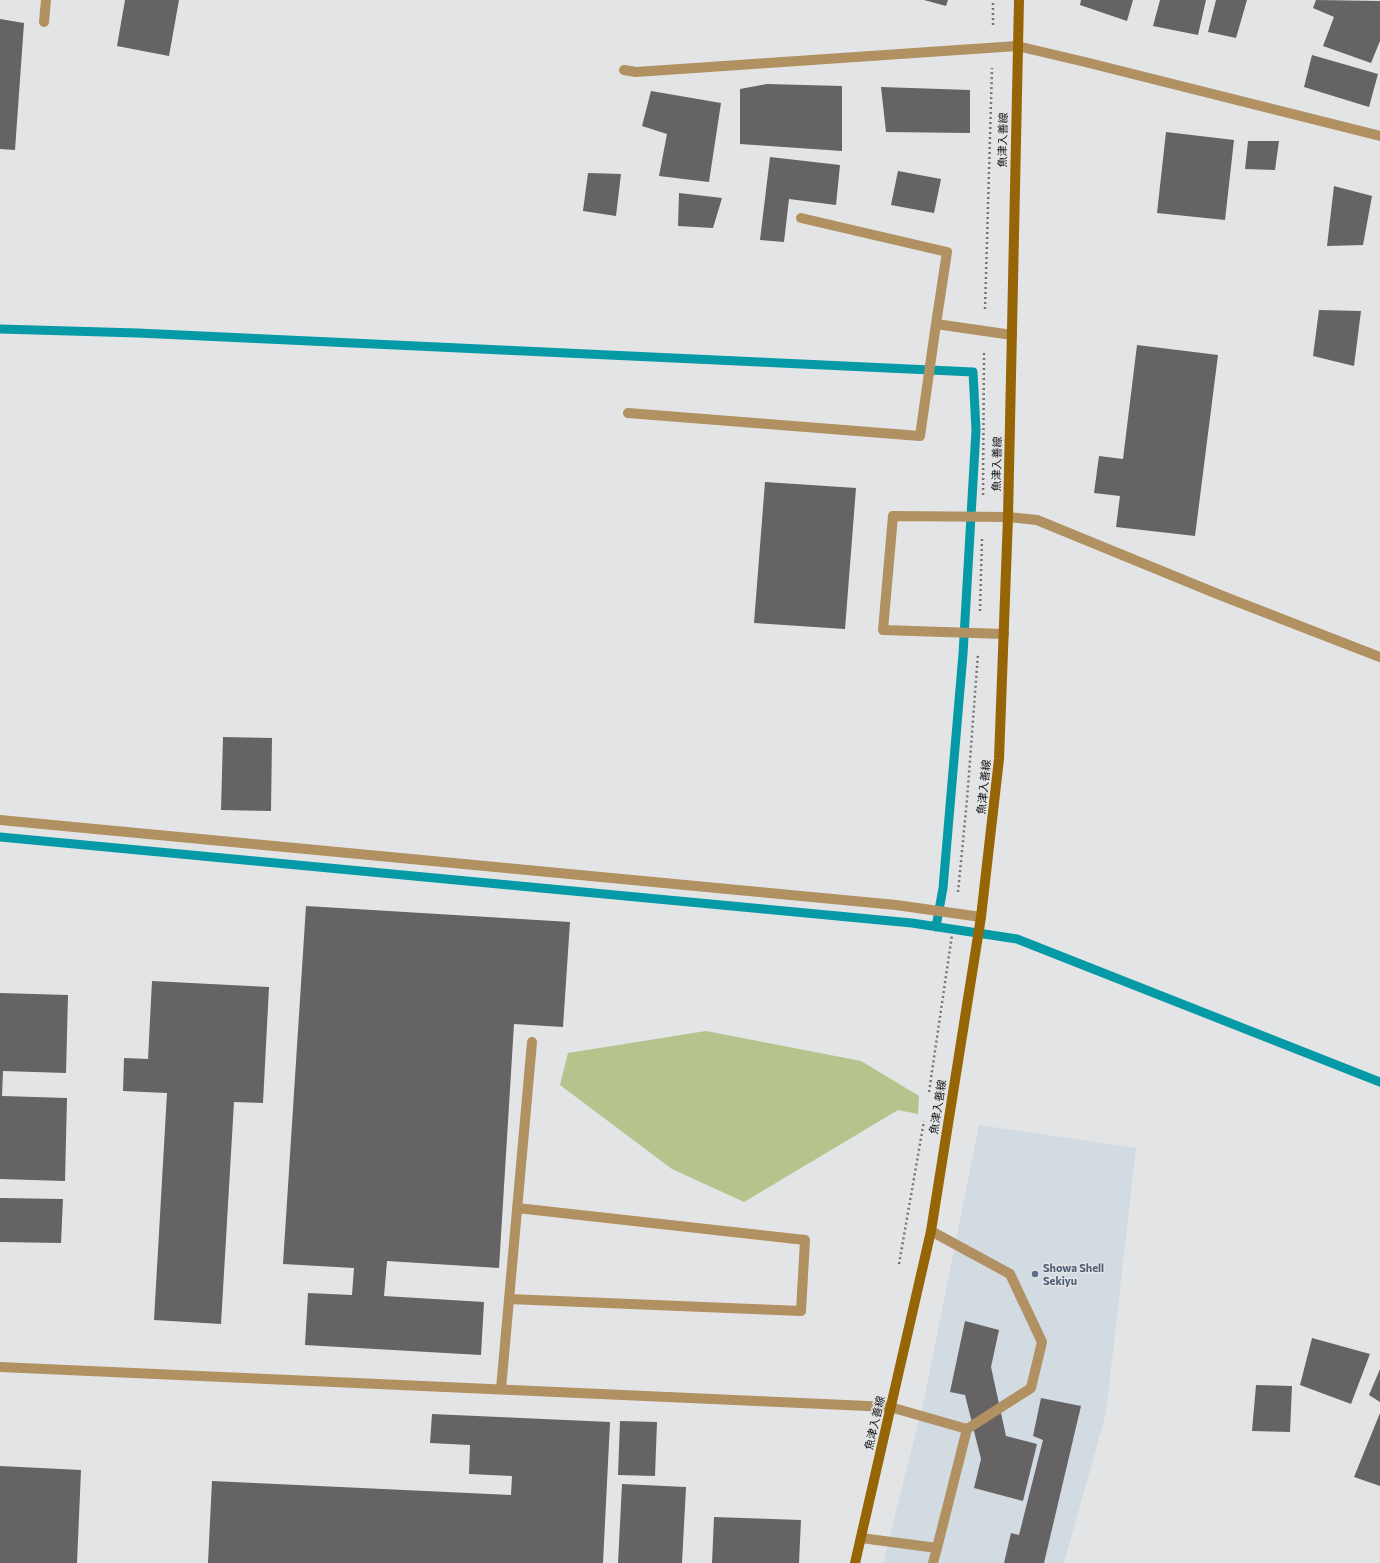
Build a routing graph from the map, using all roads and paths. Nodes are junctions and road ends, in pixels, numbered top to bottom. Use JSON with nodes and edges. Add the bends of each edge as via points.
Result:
{"nodes":[{"id":1,"x":46,"y":0,"type":"edge"},
{"id":2,"x":993,"y":0,"type":"edge"},
{"id":3,"x":1019,"y":0,"type":"edge"},
{"id":4,"x":44,"y":22,"type":"dead end"},
{"id":5,"x":1017,"y":46,"type":"junction"},
{"id":6,"x":993,"y":47,"type":"junction"},
{"id":7,"x":624,"y":70,"type":"dead end"},
{"id":8,"x":1380,"y":136,"type":"edge"},
{"id":9,"x":801,"y":218,"type":"dead end"},
{"id":10,"x":936,"y":324,"type":"junction"},
{"id":11,"x":984,"y":331,"type":"junction"},
{"id":12,"x":1012,"y":335,"type":"junction"},
{"id":13,"x":628,"y":413,"type":"dead end"},
{"id":14,"x":983,"y":517,"type":"junction"},
{"id":15,"x":1008,"y":517,"type":"junction"},
{"id":16,"x":979,"y":633,"type":"junction"},
{"id":17,"x":1004,"y":634,"type":"junction"},
{"id":18,"x":1380,"y":657,"type":"edge"},
{"id":19,"x":0,"y":820,"type":"edge"},
{"id":20,"x":955,"y":913,"type":"junction"},
{"id":21,"x":981,"y":917,"type":"junction"},
{"id":22,"x":532,"y":1042,"type":"dead end"},
{"id":23,"x":929,"y":1094,"type":"dead end"},
{"id":24,"x":925,"y":1118,"type":"dead end"},
{"id":25,"x":517,"y":1208,"type":"junction"},
{"id":26,"x":931,"y":1231,"type":"junction"},
{"id":27,"x":898,"y":1267,"type":"dead end"},
{"id":28,"x":509,"y":1299,"type":"junction"},
{"id":29,"x":0,"y":1367,"type":"edge"},
{"id":30,"x":501,"y":1390,"type":"junction"},
{"id":31,"x":890,"y":1407,"type":"junction"},
{"id":32,"x":967,"y":1429,"type":"junction"},
{"id":33,"x":861,"y":1538,"type":"junction"},
{"id":34,"x":937,"y":1548,"type":"junction"},
{"id":35,"x":856,"y":1563,"type":"edge"},
{"id":36,"x":933,"y":1563,"type":"edge"}],
"edges":[{"from":1,"to":4,"type":"street"},
{"from":2,"to":6,"type":"path"},
{"from":3,"to":5,"type":"main road","name":"魚津入善線"},
{"from":5,"to":6,"type":"street"},
{"from":5,"to":8,"type":"street"},
{"from":5,"to":12,"type":"main road","name":"魚津入善線"},
{"from":6,"to":7,"type":"street","via":[[636,72]]},
{"from":6,"to":11,"type":"path"},
{"from":9,"to":10,"type":"street","via":[[947,252]]},
{"from":10,"to":11,"type":"street"},
{"from":10,"to":13,"type":"street","via":[[920,436]]},
{"from":11,"to":12,"type":"street"},
{"from":11,"to":14,"type":"path"},
{"from":12,"to":15,"type":"main road","name":"魚津入善線"},
{"from":14,"to":15,"type":"street"},
{"from":14,"to":16,"type":"path"},
{"from":14,"to":16,"type":"street","via":[[893,516],[883,630]]},
{"from":15,"to":17,"type":"main road","name":"魚津入善線"},
{"from":15,"to":18,"type":"street","via":[[1037,520]]},
{"from":16,"to":17,"type":"street"},
{"from":16,"to":20,"type":"path","via":[[967,800]]},
{"from":17,"to":21,"type":"main road","name":"魚津入善線","via":[[999,759]]},
{"from":19,"to":20,"type":"street","via":[[888,904]]},
{"from":20,"to":21,"type":"street"},
{"from":20,"to":23,"type":"path"},
{"from":21,"to":26,"type":"main road","name":"魚津入善線"},
{"from":22,"to":25,"type":"street"},
{"from":24,"to":27,"type":"path"},
{"from":25,"to":28,"type":"street"},
{"from":25,"to":28,"type":"street","via":[[806,1240],[801,1311]]},
{"from":26,"to":31,"type":"main road","name":"魚津入善線"},
{"from":26,"to":32,"type":"street","via":[[1010,1274],[1042,1342],[1031,1388]]},
{"from":28,"to":30,"type":"street"},
{"from":29,"to":30,"type":"street"},
{"from":30,"to":31,"type":"street"},
{"from":31,"to":32,"type":"street"},
{"from":31,"to":33,"type":"main road","name":"魚津入善線"},
{"from":32,"to":34,"type":"street"},
{"from":33,"to":34,"type":"street"},
{"from":33,"to":35,"type":"main road","name":"魚津入善線"},
{"from":34,"to":36,"type":"street"}]}
